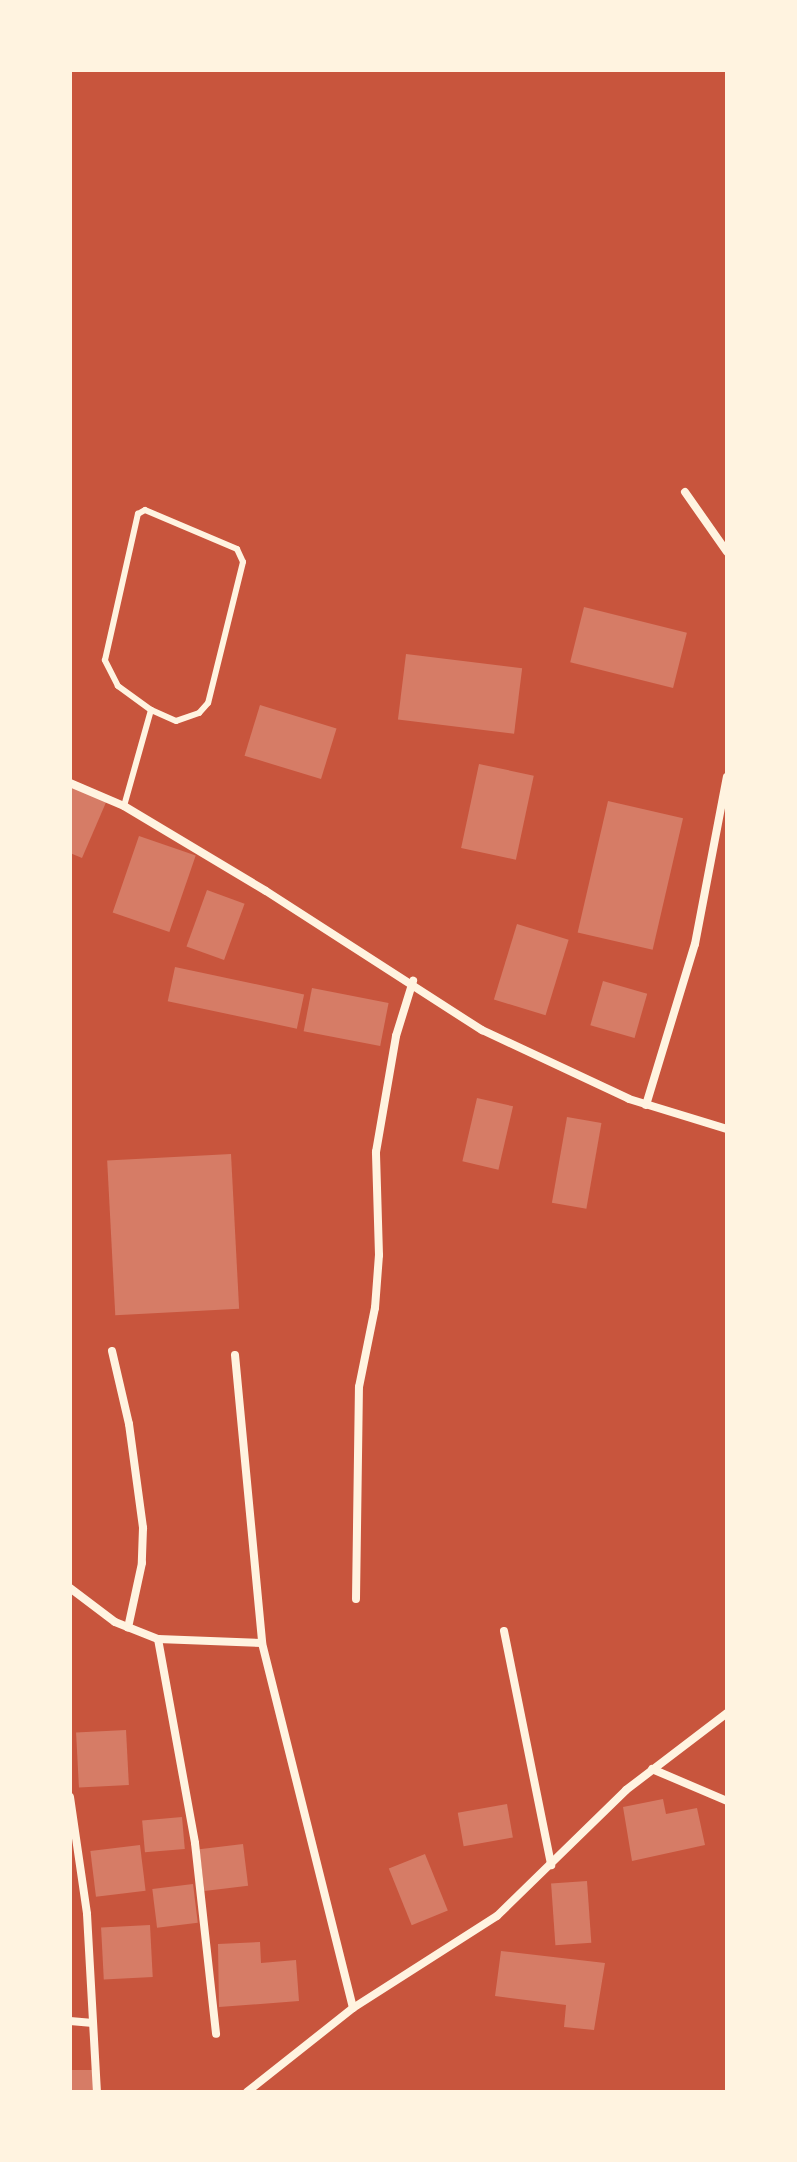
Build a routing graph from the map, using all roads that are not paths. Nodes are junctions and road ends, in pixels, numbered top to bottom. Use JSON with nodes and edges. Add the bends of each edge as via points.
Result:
{"nodes":[{"id":1,"x":685,"y":492,"type":"dead end"},
{"id":2,"x":727,"y":552,"type":"edge"},
{"id":3,"x":151,"y":710,"type":"junction"},
{"id":4,"x":727,"y":777,"type":"edge"},
{"id":5,"x":70,"y":783,"type":"edge"},
{"id":6,"x":124,"y":806,"type":"junction"},
{"id":7,"x":413,"y":981,"type":"junction"},
{"id":8,"x":646,"y":1105,"type":"junction"},
{"id":9,"x":727,"y":1129,"type":"edge"},
{"id":10,"x":112,"y":1351,"type":"dead end"},
{"id":11,"x":235,"y":1355,"type":"dead end"},
{"id":12,"x":70,"y":1588,"type":"edge"},
{"id":13,"x":356,"y":1599,"type":"dead end"},
{"id":14,"x":128,"y":1628,"type":"junction"},
{"id":15,"x":504,"y":1631,"type":"dead end"},
{"id":16,"x":158,"y":1639,"type":"junction"},
{"id":17,"x":262,"y":1643,"type":"junction"},
{"id":18,"x":727,"y":1713,"type":"edge"},
{"id":19,"x":652,"y":1769,"type":"junction"},
{"id":20,"x":70,"y":1797,"type":"edge"},
{"id":21,"x":727,"y":1801,"type":"edge"},
{"id":22,"x":551,"y":1865,"type":"junction"},
{"id":23,"x":353,"y":2008,"type":"junction"},
{"id":24,"x":70,"y":2021,"type":"edge"},
{"id":25,"x":93,"y":2023,"type":"junction"},
{"id":26,"x":216,"y":2034,"type":"dead end"},
{"id":27,"x":97,"y":2092,"type":"edge"},
{"id":28,"x":247,"y":2092,"type":"edge"}],
"edges":[{"from":1,"to":2,"type":"street"},
{"from":3,"to":3,"type":"lane","via":[[118,686],[105,660],[138,514],[145,510],[237,549],[243,562],[208,703],[199,713],[176,721]]},
{"from":3,"to":6,"type":"lane"},
{"from":4,"to":8,"type":"street","via":[[695,944]]},
{"from":5,"to":6,"type":"street"},
{"from":6,"to":7,"type":"street"},
{"from":7,"to":8,"type":"street","via":[[482,1030]]},
{"from":7,"to":13,"type":"street","via":[[396,1036],[376,1152],[379,1255],[359,1387]]},
{"from":8,"to":9,"type":"street"},
{"from":10,"to":14,"type":"street","via":[[129,1424],[143,1528],[142,1563]]},
{"from":11,"to":17,"type":"street"},
{"from":12,"to":14,"type":"street"},
{"from":14,"to":16,"type":"street"},
{"from":15,"to":22,"type":"street"},
{"from":16,"to":17,"type":"street"},
{"from":16,"to":26,"type":"street","via":[[195,1843]]},
{"from":17,"to":23,"type":"street"},
{"from":18,"to":19,"type":"street"},
{"from":19,"to":21,"type":"street"},
{"from":19,"to":22,"type":"street"},
{"from":20,"to":25,"type":"street","via":[[87,1914]]},
{"from":22,"to":23,"type":"street","via":[[497,1916]]},
{"from":23,"to":28,"type":"street"},
{"from":24,"to":25,"type":"street"},
{"from":25,"to":27,"type":"street"}]}
